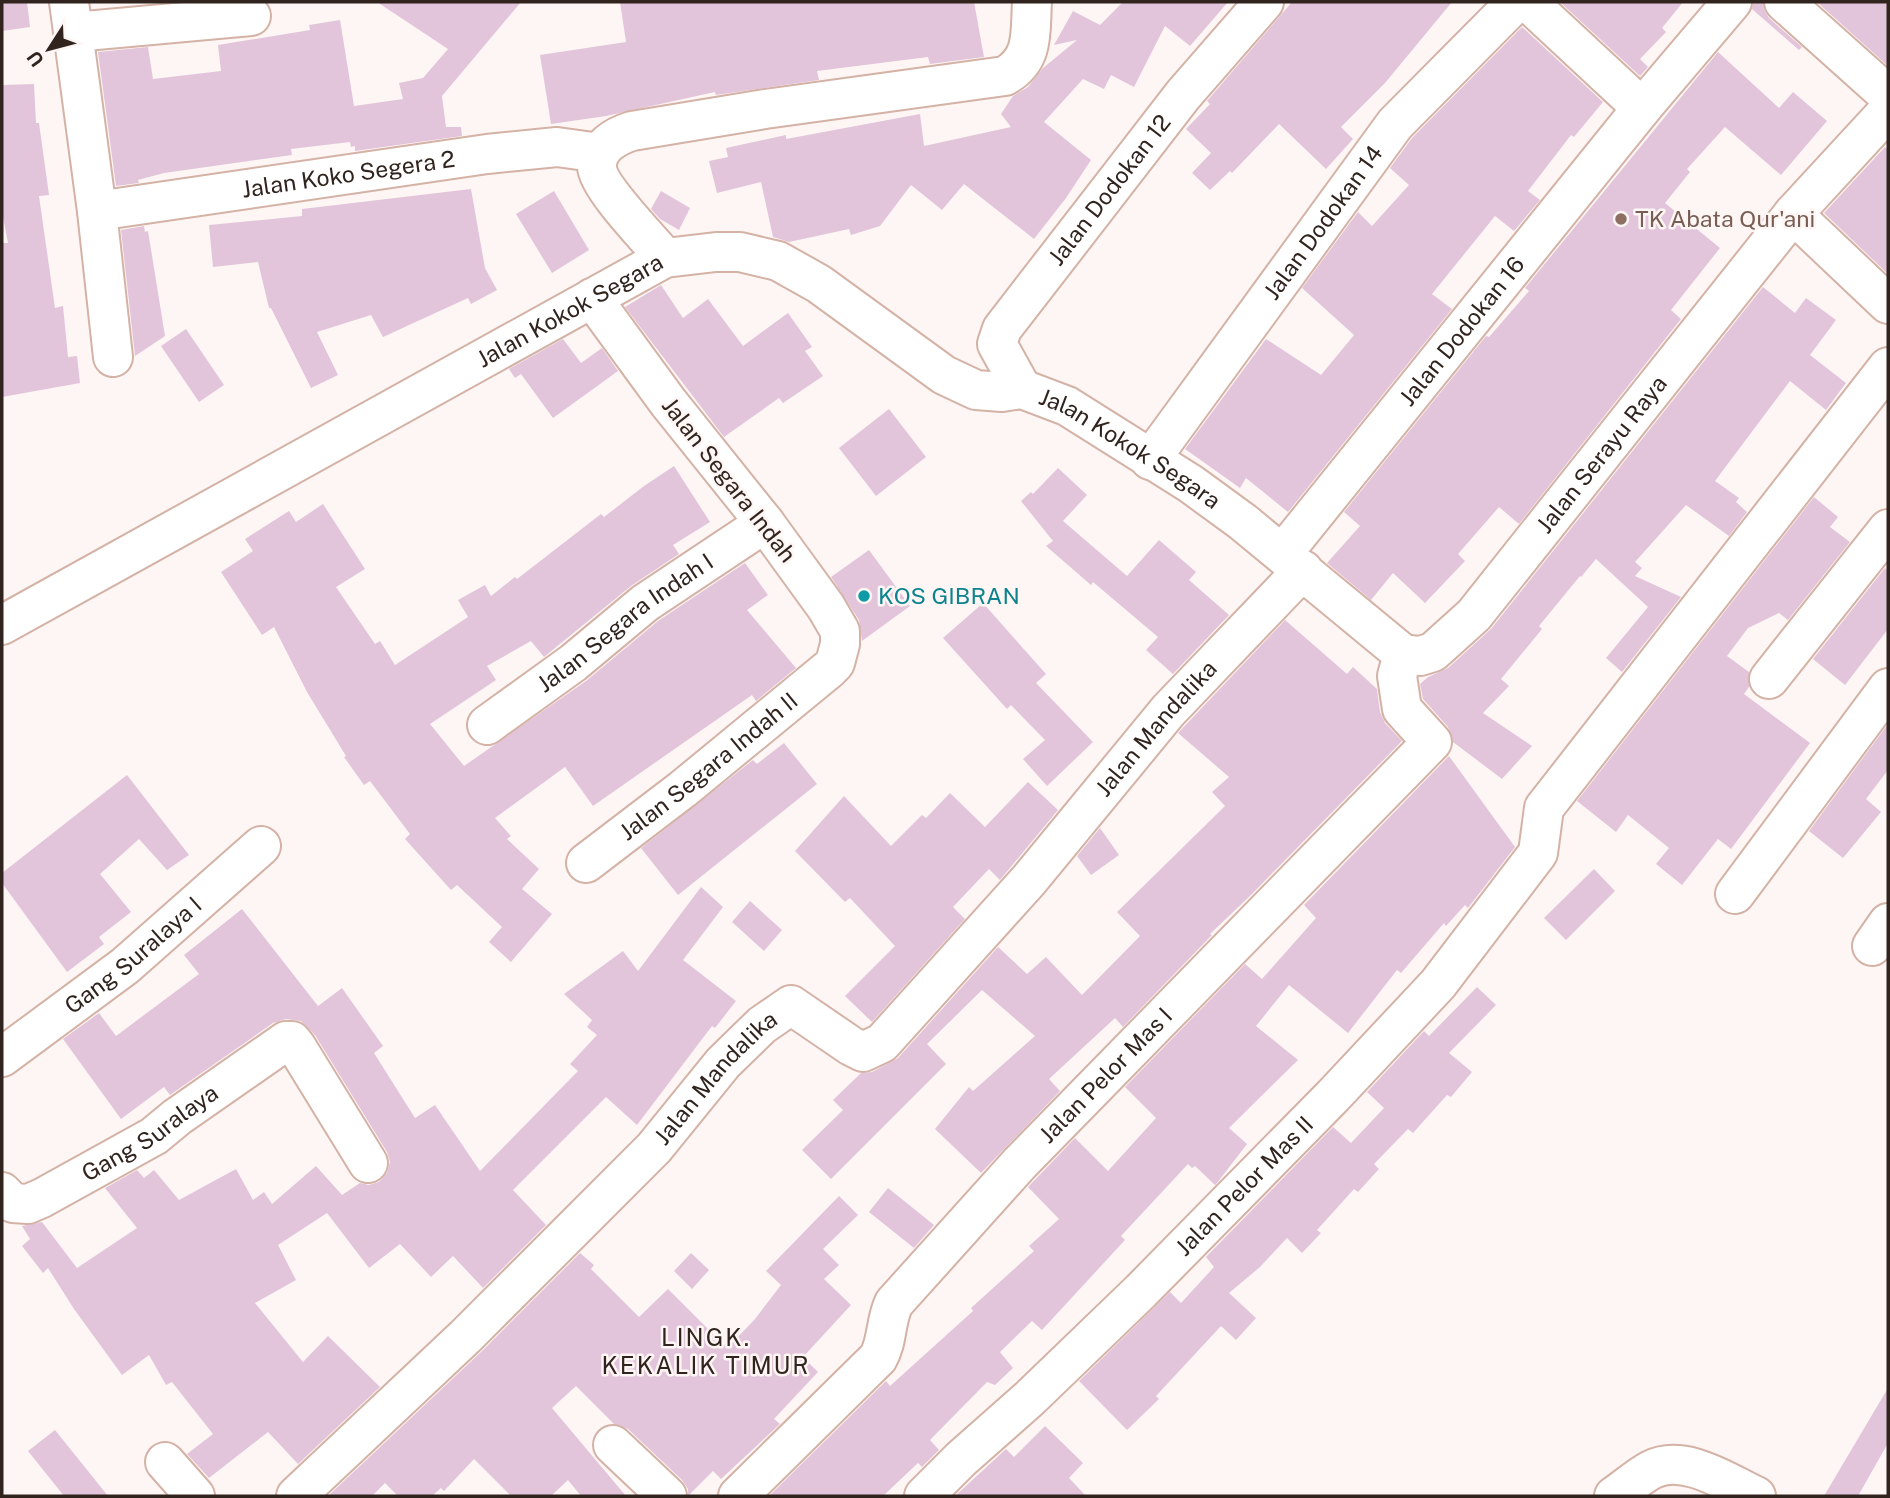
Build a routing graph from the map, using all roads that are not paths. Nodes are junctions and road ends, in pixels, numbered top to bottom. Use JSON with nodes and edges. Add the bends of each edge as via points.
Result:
{"nodes":[{"id":1,"x":1032,"y":2,"type":"edge"},
{"id":2,"x":1264,"y":2,"type":"edge"},
{"id":3,"x":1516,"y":2,"type":"edge"},
{"id":4,"x":1528,"y":2,"type":"edge"},
{"id":5,"x":1732,"y":2,"type":"edge"},
{"id":6,"x":1784,"y":2,"type":"edge"},
{"id":7,"x":251,"y":16,"type":"dead end"},
{"id":8,"x":71,"y":17,"type":"edge"},
{"id":9,"x":1888,"y":95,"type":"edge"},
{"id":10,"x":1642,"y":108,"type":"junction"},
{"id":11,"x":1888,"y":111,"type":"edge"},
{"id":12,"x":607,"y":146,"type":"junction"},
{"id":13,"x":97,"y":211,"type":"junction"},
{"id":14,"x":1793,"y":214,"type":"junction"},
{"id":15,"x":666,"y":258,"type":"junction"},
{"id":16,"x":592,"y":298,"type":"junction"},
{"id":17,"x":1888,"y":304,"type":"edge"},
{"id":18,"x":113,"y":357,"type":"dead end"},
{"id":19,"x":1888,"y":367,"type":"edge"},
{"id":20,"x":1021,"y":389,"type":"junction"},
{"id":21,"x":1150,"y":460,"type":"junction"},
{"id":22,"x":765,"y":523,"type":"junction"},
{"id":23,"x":1888,"y":529,"type":"edge"},
{"id":24,"x":1293,"y":561,"type":"junction"},
{"id":25,"x":2,"y":625,"type":"edge"},
{"id":26,"x":1403,"y":654,"type":"junction"},
{"id":27,"x":829,"y":669,"type":"joint"},
{"id":28,"x":1769,"y":679,"type":"dead end"},
{"id":29,"x":1888,"y":688,"type":"edge"},
{"id":30,"x":487,"y":725,"type":"dead end"},
{"id":31,"x":261,"y":846,"type":"dead end"},
{"id":32,"x":586,"y":863,"type":"dead end"},
{"id":33,"x":1735,"y":894,"type":"dead end"},
{"id":34,"x":2,"y":1057,"type":"edge"},
{"id":35,"x":368,"y":1164,"type":"dead end"},
{"id":36,"x":2,"y":1192,"type":"edge"},
{"id":37,"x":613,"y":1445,"type":"dead end"},
{"id":38,"x":165,"y":1462,"type":"dead end"},
{"id":39,"x":195,"y":1496,"type":"edge"},
{"id":40,"x":296,"y":1496,"type":"edge"},
{"id":41,"x":667,"y":1496,"type":"edge"},
{"id":42,"x":738,"y":1496,"type":"edge"},
{"id":43,"x":925,"y":1496,"type":"edge"},
{"id":44,"x":1614,"y":1496,"type":"edge"},
{"id":45,"x":1756,"y":1496,"type":"edge"}],
"edges":[{"from":1,"to":12,"type":"street","name":"Jalan Koko Segera 2","via":[[1025,60],[1005,76],[632,131]]},
{"from":2,"to":20,"type":"street","name":"Jalan Dodokan 12","via":[[1183,95],[1002,329],[997,344]]},
{"from":3,"to":21,"type":"street","name":"Jalan Dodokan 14","via":[[1395,124]]},
{"from":4,"to":10,"type":"street"},
{"from":5,"to":10,"type":"street","name":"Jalan Dodokan 16"},
{"from":6,"to":9,"type":"street"},
{"from":7,"to":8,"type":"street"},
{"from":8,"to":13,"type":"street"},
{"from":10,"to":24,"type":"street","name":"Jalan Dodokan 16"},
{"from":11,"to":14,"type":"street","name":"Jalan Serayu Raya"},
{"from":12,"to":13,"type":"street","name":"Jalan Koko Segera 2","via":[[486,154]]},
{"from":12,"to":15,"type":"street","via":[[597,169],[608,190]]},
{"from":13,"to":18,"type":"street"},
{"from":14,"to":17,"type":"street"},
{"from":14,"to":26,"type":"street","name":"Jalan Serayu Raya","via":[[1474,615],[1433,652]]},
{"from":15,"to":16,"type":"street","name":"Jalan Kokok Segara"},
{"from":15,"to":20,"type":"street","name":"Jalan Kokok Segara","via":[[740,252],[778,261],[819,284],[944,375],[976,390]]},
{"from":16,"to":22,"type":"street","name":"Jalan Segara Indah"},
{"from":16,"to":25,"type":"street","name":"Jalan Kokok Segara"},
{"from":19,"to":43,"type":"street","name":"Jalan Pelor Mas II","via":[[1544,808],[1538,853],[1438,984],[1131,1301]]},
{"from":20,"to":21,"type":"street","name":"Jalan Kokok Segara","via":[[1067,406]]},
{"from":21,"to":24,"type":"street","name":"Jalan Kokok Segara","via":[[1191,484]]},
{"from":22,"to":27,"type":"street","name":"Jalan Segara Indah","via":[[827,607],[839,631],[839,654]]},
{"from":22,"to":30,"type":"street","name":"Jalan Segara Indah I","via":[[645,603]]},
{"from":23,"to":28,"type":"street"},
{"from":24,"to":26,"type":"street"},
{"from":24,"to":40,"type":"street","name":"Jalan Mandalika","via":[[1029,880],[882,1043],[863,1052],[791,1005],[762,1025],[723,1063],[654,1148],[466,1336]]},
{"from":26,"to":42,"type":"street","name":"Jalan Pelor Mas I","via":[[1397,676],[1402,709],[1432,742],[1020,1163],[894,1303],[878,1358]]},
{"from":27,"to":32,"type":"street","name":"Jalan Segara Indah II"},
{"from":29,"to":33,"type":"street"},
{"from":31,"to":34,"type":"street","name":"Gang Suralaya I","via":[[125,966]]},
{"from":35,"to":36,"type":"street","name":"Gang Suralaya","via":[[292,1041],[286,1041],[154,1136],[42,1198],[13,1203]]},
{"from":37,"to":41,"type":"street"},
{"from":38,"to":39,"type":"street"},
{"from":44,"to":45,"type":"street","via":[[1652,1470],[1676,1465],[1702,1471]]}]}
